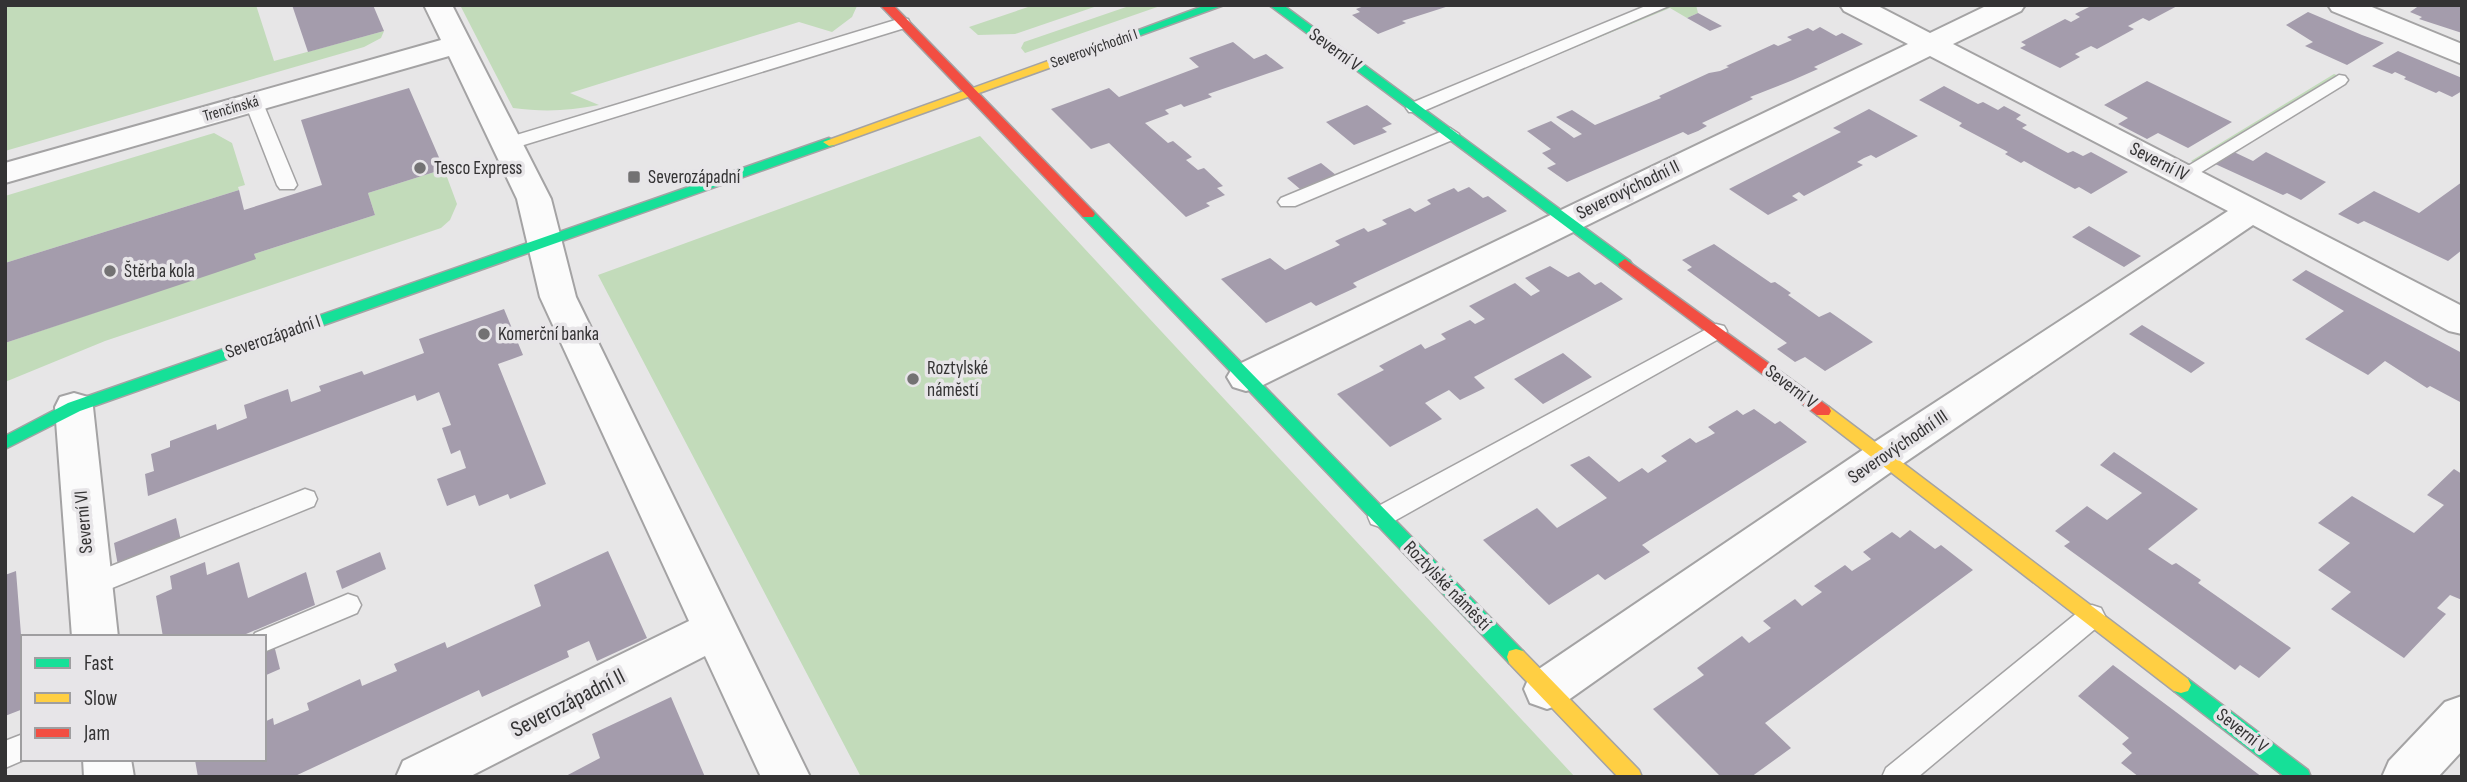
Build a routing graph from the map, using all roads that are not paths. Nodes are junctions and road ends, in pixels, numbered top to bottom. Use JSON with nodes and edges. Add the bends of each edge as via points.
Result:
{"nodes":[{"id":1,"x":438,"y":5,"type":"edge"},
{"id":2,"x":886,"y":5,"type":"edge"},
{"id":3,"x":1219,"y":5,"type":"edge"},
{"id":4,"x":1275,"y":5,"type":"edge"},
{"id":5,"x":1663,"y":5,"type":"edge"},
{"id":6,"x":1854,"y":5,"type":"edge"},
{"id":7,"x":2011,"y":5,"type":"edge"},
{"id":8,"x":2351,"y":7,"type":"edge"},
{"id":9,"x":902,"y":23,"type":"junction"},
{"id":10,"x":457,"y":45,"type":"junction"},
{"id":11,"x":1931,"y":45,"type":"junction"},
{"id":12,"x":2462,"y":55,"type":"edge"},
{"id":13,"x":2339,"y":80,"type":"dead end"},
{"id":14,"x":970,"y":93,"type":"junction"},
{"id":15,"x":254,"y":103,"type":"junction"},
{"id":16,"x":1415,"y":108,"type":"junction"},
{"id":17,"x":1450,"y":134,"type":"junction"},
{"id":18,"x":507,"y":144,"type":"junction"},
{"id":19,"x":5,"y":173,"type":"edge"},
{"id":20,"x":2183,"y":175,"type":"junction"},
{"id":21,"x":287,"y":185,"type":"dead end"},
{"id":22,"x":1288,"y":202,"type":"dead end"},
{"id":23,"x":2252,"y":210,"type":"junction"},
{"id":24,"x":1566,"y":219,"type":"junction"},
{"id":25,"x":545,"y":242,"type":"junction"},
{"id":26,"x":2462,"y":322,"type":"edge"},
{"id":27,"x":1716,"y":331,"type":"junction"},
{"id":28,"x":1246,"y":377,"type":"junction"},
{"id":29,"x":74,"y":407,"type":"junction"},
{"id":30,"x":5,"y":443,"type":"edge"},
{"id":31,"x":1884,"y":456,"type":"junction"},
{"id":32,"x":305,"y":499,"type":"dead end"},
{"id":33,"x":1380,"y":516,"type":"junction"},
{"id":34,"x":90,"y":586,"type":"junction"},
{"id":35,"x":348,"y":605,"type":"dead end"},
{"id":36,"x":2092,"y":616,"type":"junction"},
{"id":37,"x":716,"y":629,"type":"junction"},
{"id":38,"x":95,"y":635,"type":"edge"},
{"id":39,"x":266,"y":640,"type":"edge"},
{"id":40,"x":1547,"y":689,"type":"junction"},
{"id":41,"x":2462,"y":717,"type":"edge"},
{"id":42,"x":21,"y":748,"type":"edge"},
{"id":43,"x":5,"y":755,"type":"edge"},
{"id":44,"x":420,"y":777,"type":"edge"},
{"id":45,"x":786,"y":777,"type":"edge"},
{"id":46,"x":1632,"y":777,"type":"edge"},
{"id":47,"x":1896,"y":777,"type":"edge"},
{"id":48,"x":2301,"y":777,"type":"edge"},
{"id":49,"x":2406,"y":777,"type":"edge"}],
"edges":[{"from":1,"to":10,"type":"street"},
{"from":2,"to":9,"type":"street","name":"Roztylské náměstí"},
{"from":3,"to":14,"type":"street","name":"Severovýchodní I"},
{"from":4,"to":16,"type":"street","name":"Severní V"},
{"from":5,"to":16,"type":"lane"},
{"from":6,"to":11,"type":"street","name":"Severní IV"},
{"from":7,"to":11,"type":"street","name":"Severovýchodní II"},
{"from":8,"to":12,"type":"street"},
{"from":9,"to":14,"type":"street","name":"Roztylské náměstí"},
{"from":9,"to":18,"type":"lane"},
{"from":10,"to":15,"type":"street","name":"Trenčínská"},
{"from":10,"to":18,"type":"street"},
{"from":11,"to":20,"type":"street","name":"Severní IV"},
{"from":11,"to":24,"type":"street","name":"Severovýchodní II"},
{"from":13,"to":20,"type":"lane"},
{"from":14,"to":25,"type":"street"},
{"from":14,"to":28,"type":"street","name":"Roztylské náměstí"},
{"from":15,"to":19,"type":"street","name":"Trenčínská"},
{"from":15,"to":21,"type":"lane"},
{"from":16,"to":17,"type":"street","name":"Severní V"},
{"from":17,"to":22,"type":"lane"},
{"from":17,"to":24,"type":"street","name":"Severní V"},
{"from":18,"to":25,"type":"street","via":[[534,199]]},
{"from":20,"to":23,"type":"street","name":"Severní IV"},
{"from":23,"to":26,"type":"street","name":"Severní IV"},
{"from":23,"to":31,"type":"street","name":"Severovýchodní III"},
{"from":24,"to":27,"type":"street","name":"Severní V"},
{"from":24,"to":28,"type":"street","name":"Severovýchodní II"},
{"from":25,"to":29,"type":"street","name":"Severozápadní I"},
{"from":25,"to":37,"type":"street","via":[[558,297]]},
{"from":27,"to":31,"type":"street","name":"Severní V"},
{"from":27,"to":33,"type":"lane"},
{"from":28,"to":33,"type":"street","name":"Roztylské náměstí"},
{"from":29,"to":30,"type":"street","name":"Severozápadní I"},
{"from":29,"to":34,"type":"street","name":"Severní VI"},
{"from":31,"to":36,"type":"street","name":"Severní V"},
{"from":31,"to":40,"type":"street","name":"Severovýchodní III"},
{"from":32,"to":34,"type":"lane"},
{"from":33,"to":40,"type":"street","name":"Roztylské náměstí"},
{"from":34,"to":38,"type":"street","name":"Severní VI"},
{"from":35,"to":39,"type":"lane"},
{"from":36,"to":47,"type":"lane"},
{"from":36,"to":48,"type":"street","name":"Severní V"},
{"from":37,"to":44,"type":"street","name":"Severozápadní II"},
{"from":37,"to":45,"type":"street"},
{"from":40,"to":46,"type":"street","name":"Roztylské náměstí"},
{"from":41,"to":49,"type":"street"},
{"from":42,"to":43,"type":"lane"}]}
